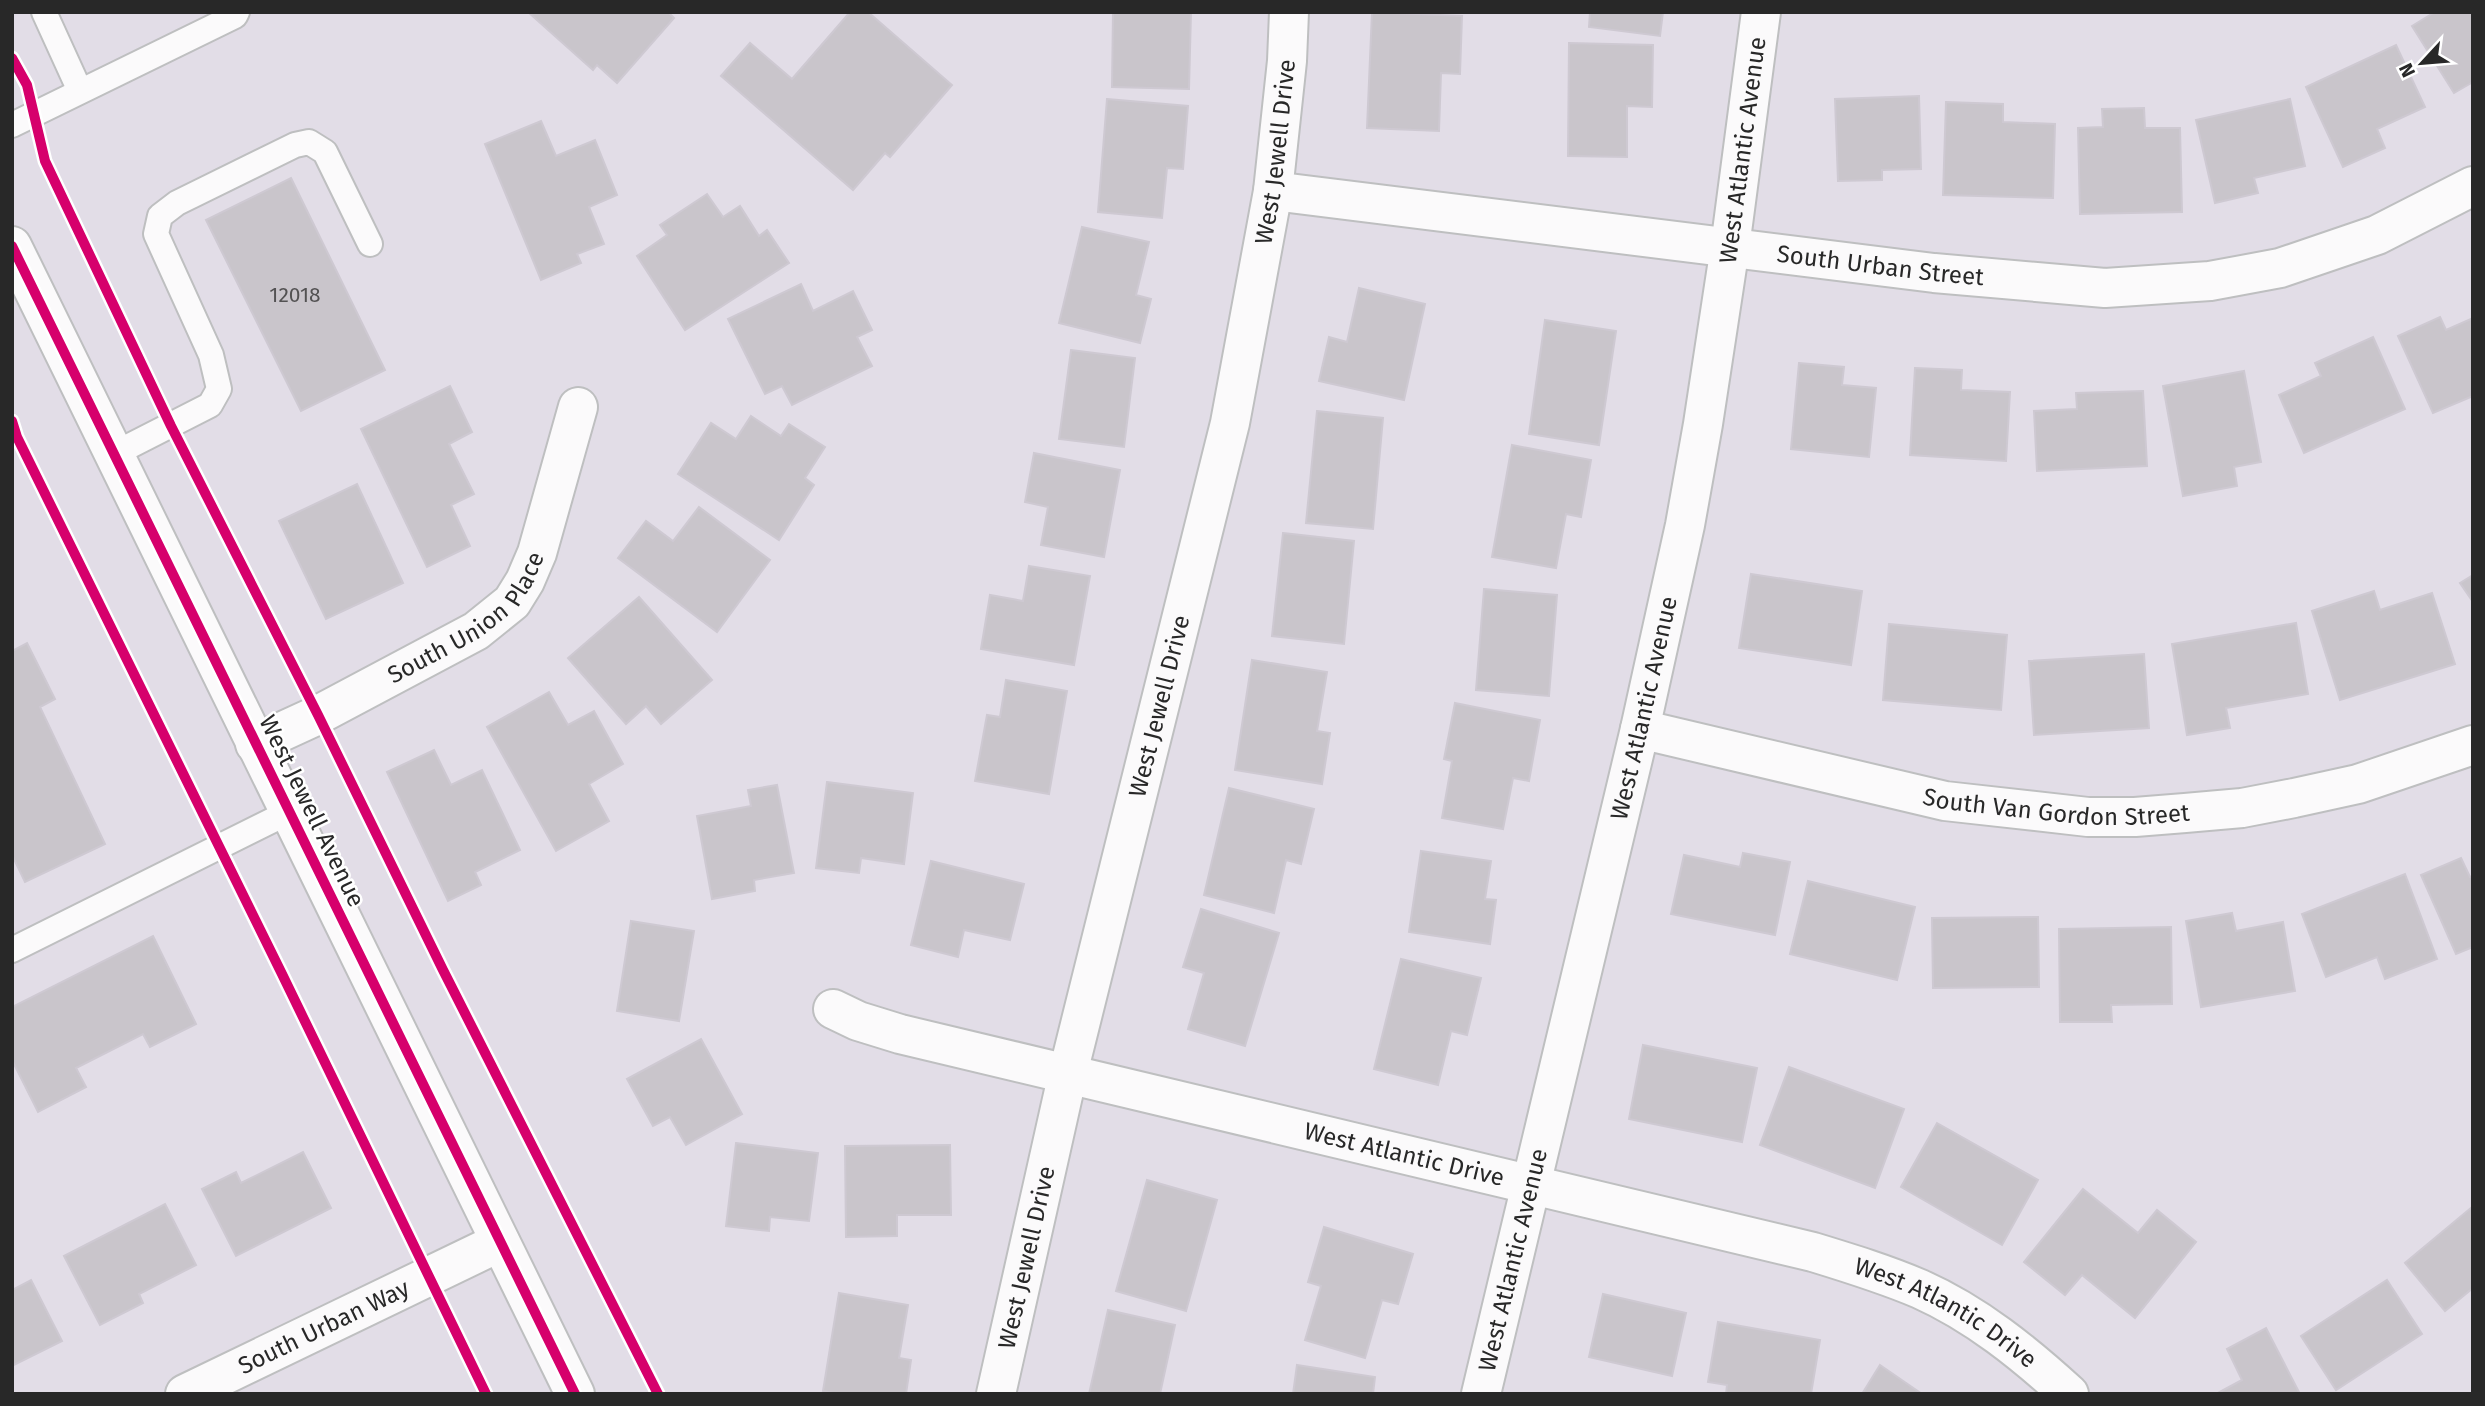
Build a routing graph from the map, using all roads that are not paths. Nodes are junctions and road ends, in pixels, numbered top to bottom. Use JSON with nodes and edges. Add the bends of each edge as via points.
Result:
{"nodes":[{"id":1,"x":44,"y":12,"type":"edge"},
{"id":2,"x":237,"y":12,"type":"edge"},
{"id":3,"x":1289,"y":12,"type":"edge"},
{"id":4,"x":1761,"y":12,"type":"edge"},
{"id":5,"x":80,"y":91,"type":"junction"},
{"id":6,"x":12,"y":125,"type":"edge"},
{"id":7,"x":2473,"y":186,"type":"edge"},
{"id":8,"x":1273,"y":191,"type":"junction"},
{"id":9,"x":370,"y":244,"type":"dead end"},
{"id":10,"x":12,"y":246,"type":"edge"},
{"id":11,"x":1730,"y":247,"type":"junction"},
{"id":12,"x":578,"y":407,"type":"dead end"},
{"id":13,"x":114,"y":454,"type":"junction"},
{"id":14,"x":1640,"y":729,"type":"junction"},
{"id":15,"x":255,"y":744,"type":"junction"},
{"id":16,"x":2473,"y":745,"type":"edge"},
{"id":17,"x":289,"y":812,"type":"junction"},
{"id":18,"x":12,"y":950,"type":"edge"},
{"id":19,"x":833,"y":1009,"type":"dead end"},
{"id":20,"x":1068,"y":1073,"type":"junction"},
{"id":21,"x":1532,"y":1183,"type":"junction"},
{"id":22,"x":500,"y":1242,"type":"junction"},
{"id":23,"x":185,"y":1394,"type":"edge"},
{"id":24,"x":575,"y":1394,"type":"edge"},
{"id":25,"x":996,"y":1394,"type":"edge"},
{"id":26,"x":1481,"y":1394,"type":"edge"},
{"id":27,"x":2069,"y":1394,"type":"edge"}],
"edges":[{"from":1,"to":5,"type":"lane"},
{"from":2,"to":5,"type":"lane"},
{"from":3,"to":8,"type":"street","name":"West Jewell Drive"},
{"from":4,"to":11,"type":"street","name":"West Atlantic Avenue"},
{"from":5,"to":6,"type":"lane"},
{"from":7,"to":11,"type":"street","name":"South Urban Street","via":[[2377,236],[2333,251],[2244,276],[2150,287],[2019,282]]},
{"from":8,"to":11,"type":"street","name":"South Urban Street"},
{"from":8,"to":20,"type":"street","name":"West Jewell Drive","via":[[1230,423]]},
{"from":9,"to":13,"type":"lane","via":[[325,152],[309,142],[177,203],[160,216],[156,234],[211,355],[219,389],[210,405]]},
{"from":10,"to":13,"type":"street","name":"West Jewell Avenue"},
{"from":11,"to":14,"type":"street","name":"West Atlantic Avenue","via":[[1692,487]]},
{"from":12,"to":15,"type":"street","name":"South Union Place","via":[[537,553],[512,602],[476,631]]},
{"from":13,"to":15,"type":"street","name":"West Jewell Avenue"},
{"from":14,"to":16,"type":"street","name":"South Van Gordon Street","via":[[1945,801],[2088,817],[2242,808],[2358,784]]},
{"from":14,"to":21,"type":"street","name":"West Atlantic Avenue"},
{"from":15,"to":17,"type":"street","name":"West Jewell Avenue"},
{"from":17,"to":18,"type":"lane"},
{"from":17,"to":22,"type":"street","name":"West Jewell Avenue"},
{"from":19,"to":20,"type":"street","name":"West Atlantic Drive","via":[[900,1034]]},
{"from":20,"to":21,"type":"street","name":"West Atlantic Drive"},
{"from":20,"to":25,"type":"street","name":"West Jewell Drive"},
{"from":21,"to":26,"type":"street","name":"West Atlantic Avenue"},
{"from":21,"to":27,"type":"street","name":"West Atlantic Drive","via":[[1813,1252],[1889,1277],[1993,1331]]},
{"from":22,"to":23,"type":"street","name":"South Urban Way"},
{"from":22,"to":24,"type":"street","name":"West Jewell Avenue"}]}
